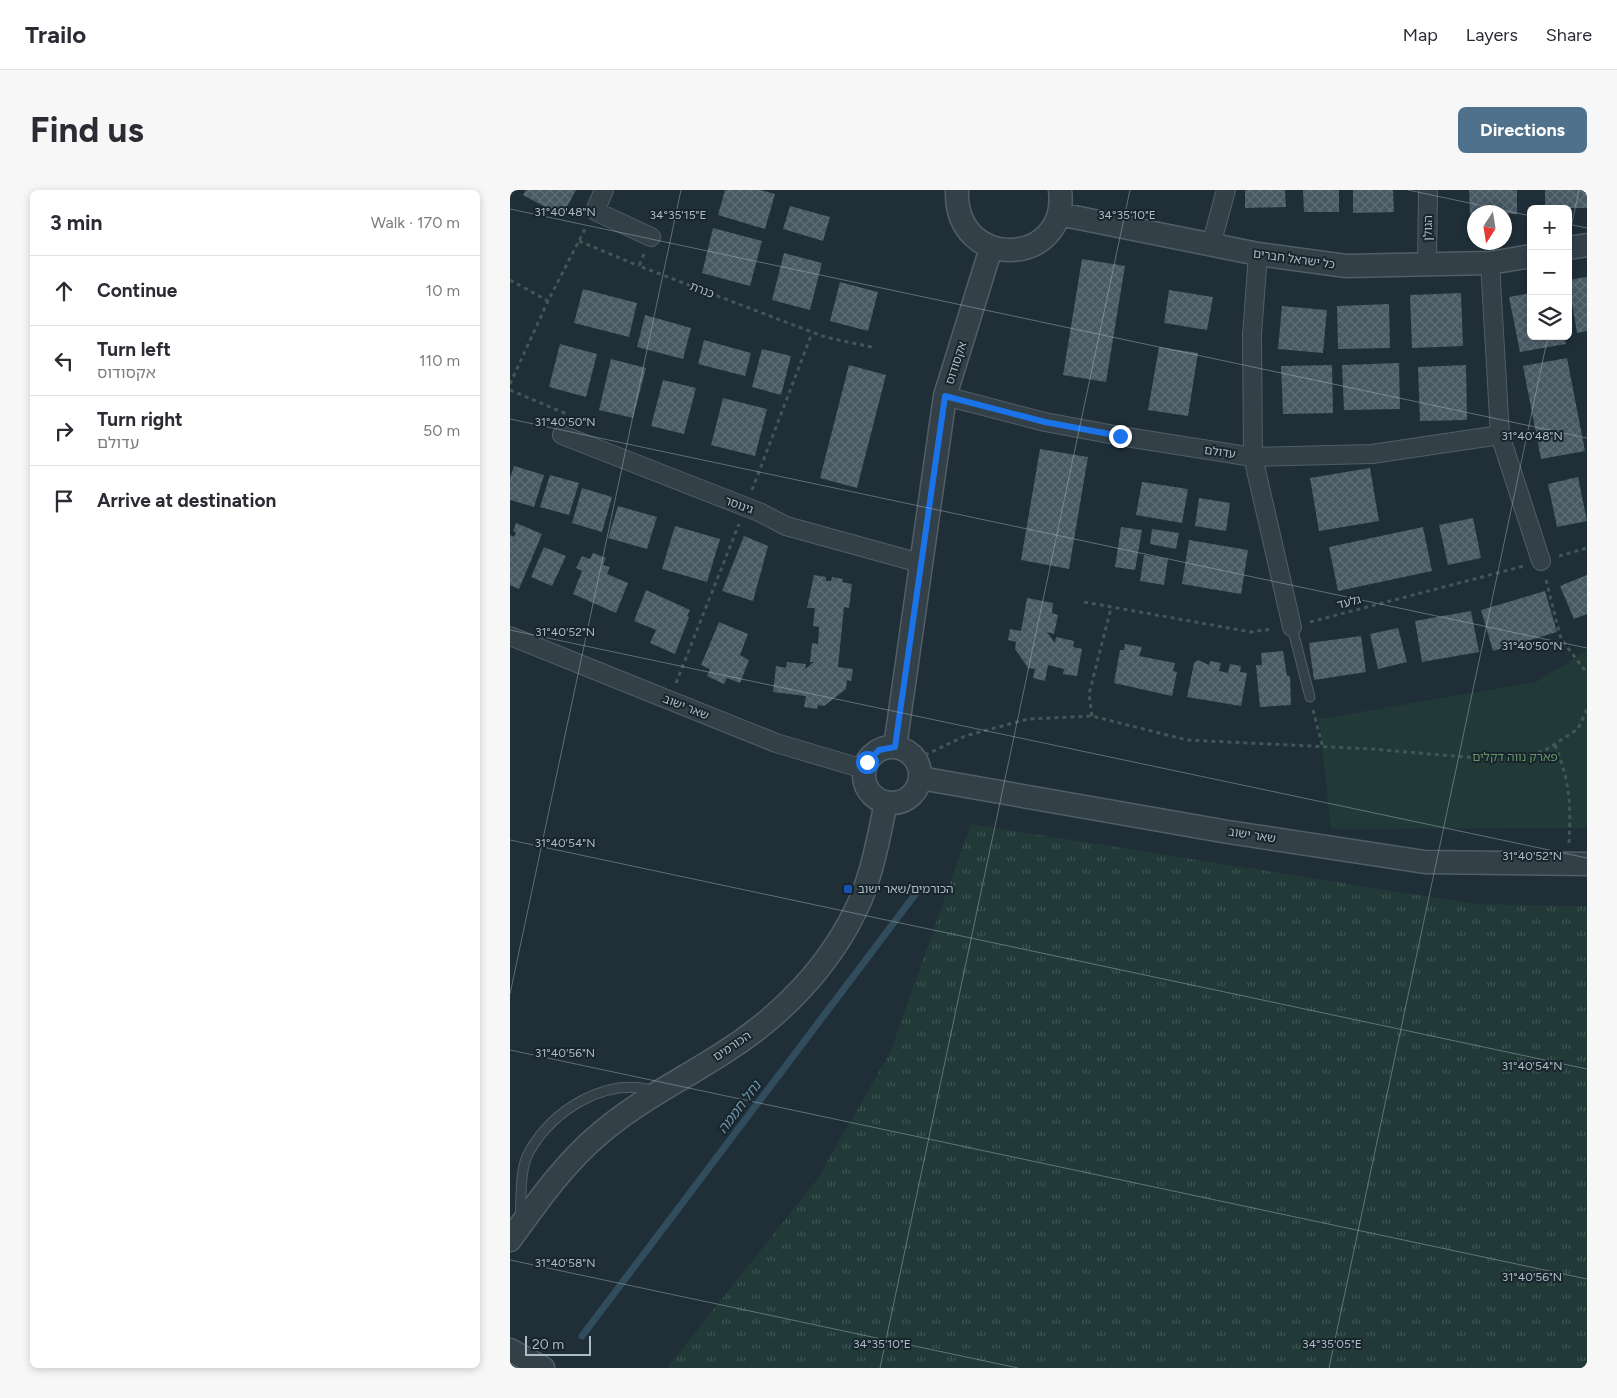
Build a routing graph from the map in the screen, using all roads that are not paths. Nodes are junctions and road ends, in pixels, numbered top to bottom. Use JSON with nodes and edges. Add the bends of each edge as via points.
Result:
{"nodes":[{"id":1,"x":604,"y":190,"type":"edge"},
{"id":2,"x":957,"y":190,"type":"edge"},
{"id":3,"x":1060,"y":190,"type":"edge"},
{"id":4,"x":1226,"y":190,"type":"edge"},
{"id":5,"x":1428,"y":190,"type":"edge"},
{"id":6,"x":1059,"y":214,"type":"junction"},
{"id":7,"x":651,"y":237,"type":"road end"},
{"id":8,"x":1211,"y":245,"type":"junction"},
{"id":9,"x":1587,"y":245,"type":"edge"},
{"id":10,"x":1572,"y":247,"type":"edge"},
{"id":11,"x":991,"y":248,"type":"junction"},
{"id":12,"x":1258,"y":254,"type":"junction"},
{"id":13,"x":1527,"y":257,"type":"edge"},
{"id":14,"x":1490,"y":264,"type":"junction"},
{"id":15,"x":1427,"y":266,"type":"junction"},
{"id":16,"x":945,"y":396,"type":"junction"},
{"id":17,"x":562,"y":435,"type":"road end"},
{"id":18,"x":1500,"y":435,"type":"junction"},
{"id":19,"x":1253,"y":457,"type":"junction"},
{"id":20,"x":1541,"y":561,"type":"road end"},
{"id":21,"x":920,"y":563,"type":"junction"},
{"id":22,"x":1292,"y":627,"type":"joint"},
{"id":23,"x":510,"y":636,"type":"edge"},
{"id":24,"x":1310,"y":697,"type":"road end"},
{"id":25,"x":895,"y":747,"type":"junction"},
{"id":26,"x":918,"y":769,"type":"junction"},
{"id":27,"x":864,"y":770,"type":"junction"},
{"id":28,"x":886,"y":802,"type":"junction"},
{"id":29,"x":1577,"y":864,"type":"edge"},
{"id":30,"x":657,"y":1092,"type":"junction"},
{"id":31,"x":515,"y":1233,"type":"edge"},
{"id":32,"x":510,"y":1350,"type":"edge"},
{"id":33,"x":542,"y":1368,"type":"edge"}],
"edges":[{"from":1,"to":7,"type":"street","via":[[595,211]]},
{"from":2,"to":11,"type":"street","via":[[956,204],[967,231]]},
{"from":3,"to":6,"type":"street"},
{"from":4,"to":8,"type":"street"},
{"from":5,"to":15,"type":"street","name":"הגולן"},
{"from":6,"to":8,"type":"street","name":"כל ישראל חברים"},
{"from":6,"to":11,"type":"street","via":[[1040,241],[1024,249]]},
{"from":8,"to":12,"type":"street","name":"כל ישראל חברים"},
{"from":9,"to":10,"type":"street"},
{"from":11,"to":16,"type":"street","name":"אקסודוס"},
{"from":12,"to":15,"type":"street","name":"כל ישראל חברים","via":[[1346,266]]},
{"from":12,"to":19,"type":"street","via":[[1252,335]]},
{"from":13,"to":14,"type":"street","name":"כל ישראל חברים"},
{"from":14,"to":15,"type":"street","name":"כל ישראל חברים"},
{"from":14,"to":18,"type":"street"},
{"from":16,"to":19,"type":"street","name":"עדולם","via":[[1045,422]]},
{"from":16,"to":21,"type":"street","name":"אקסודוס"},
{"from":17,"to":21,"type":"street","name":"גינוסר","via":[[786,526]]},
{"from":18,"to":19,"type":"street","name":"עדולם","via":[[1372,454]]},
{"from":18,"to":20,"type":"street"},
{"from":19,"to":22,"type":"street"},
{"from":21,"to":25,"type":"street","name":"אקסודוס"},
{"from":22,"to":24,"type":"lane"},
{"from":23,"to":27,"type":"street","name":"שאר ישוב","via":[[776,743]]},
{"from":25,"to":26,"type":"street","via":[[903,749]]},
{"from":25,"to":27,"type":"street","via":[[887,747],[872,755]]},
{"from":26,"to":28,"type":"street","via":[[918,787],[904,800]]},
{"from":26,"to":29,"type":"street","name":"שאר ישוב","via":[[1228,832],[1425,862]]},
{"from":27,"to":28,"type":"street","via":[[871,794]]},
{"from":28,"to":30,"type":"street","name":"הכורמים","via":[[876,851],[860,900],[838,942],[808,981],[772,1018],[721,1055]]},
{"from":30,"to":31,"type":"street","name":"הכורמים","via":[[602,1131],[552,1182]]},
{"from":30,"to":31,"type":"lane","via":[[638,1086],[606,1090],[577,1102],[547,1129],[528,1153]]},
{"from":32,"to":33,"type":"street"}]}
